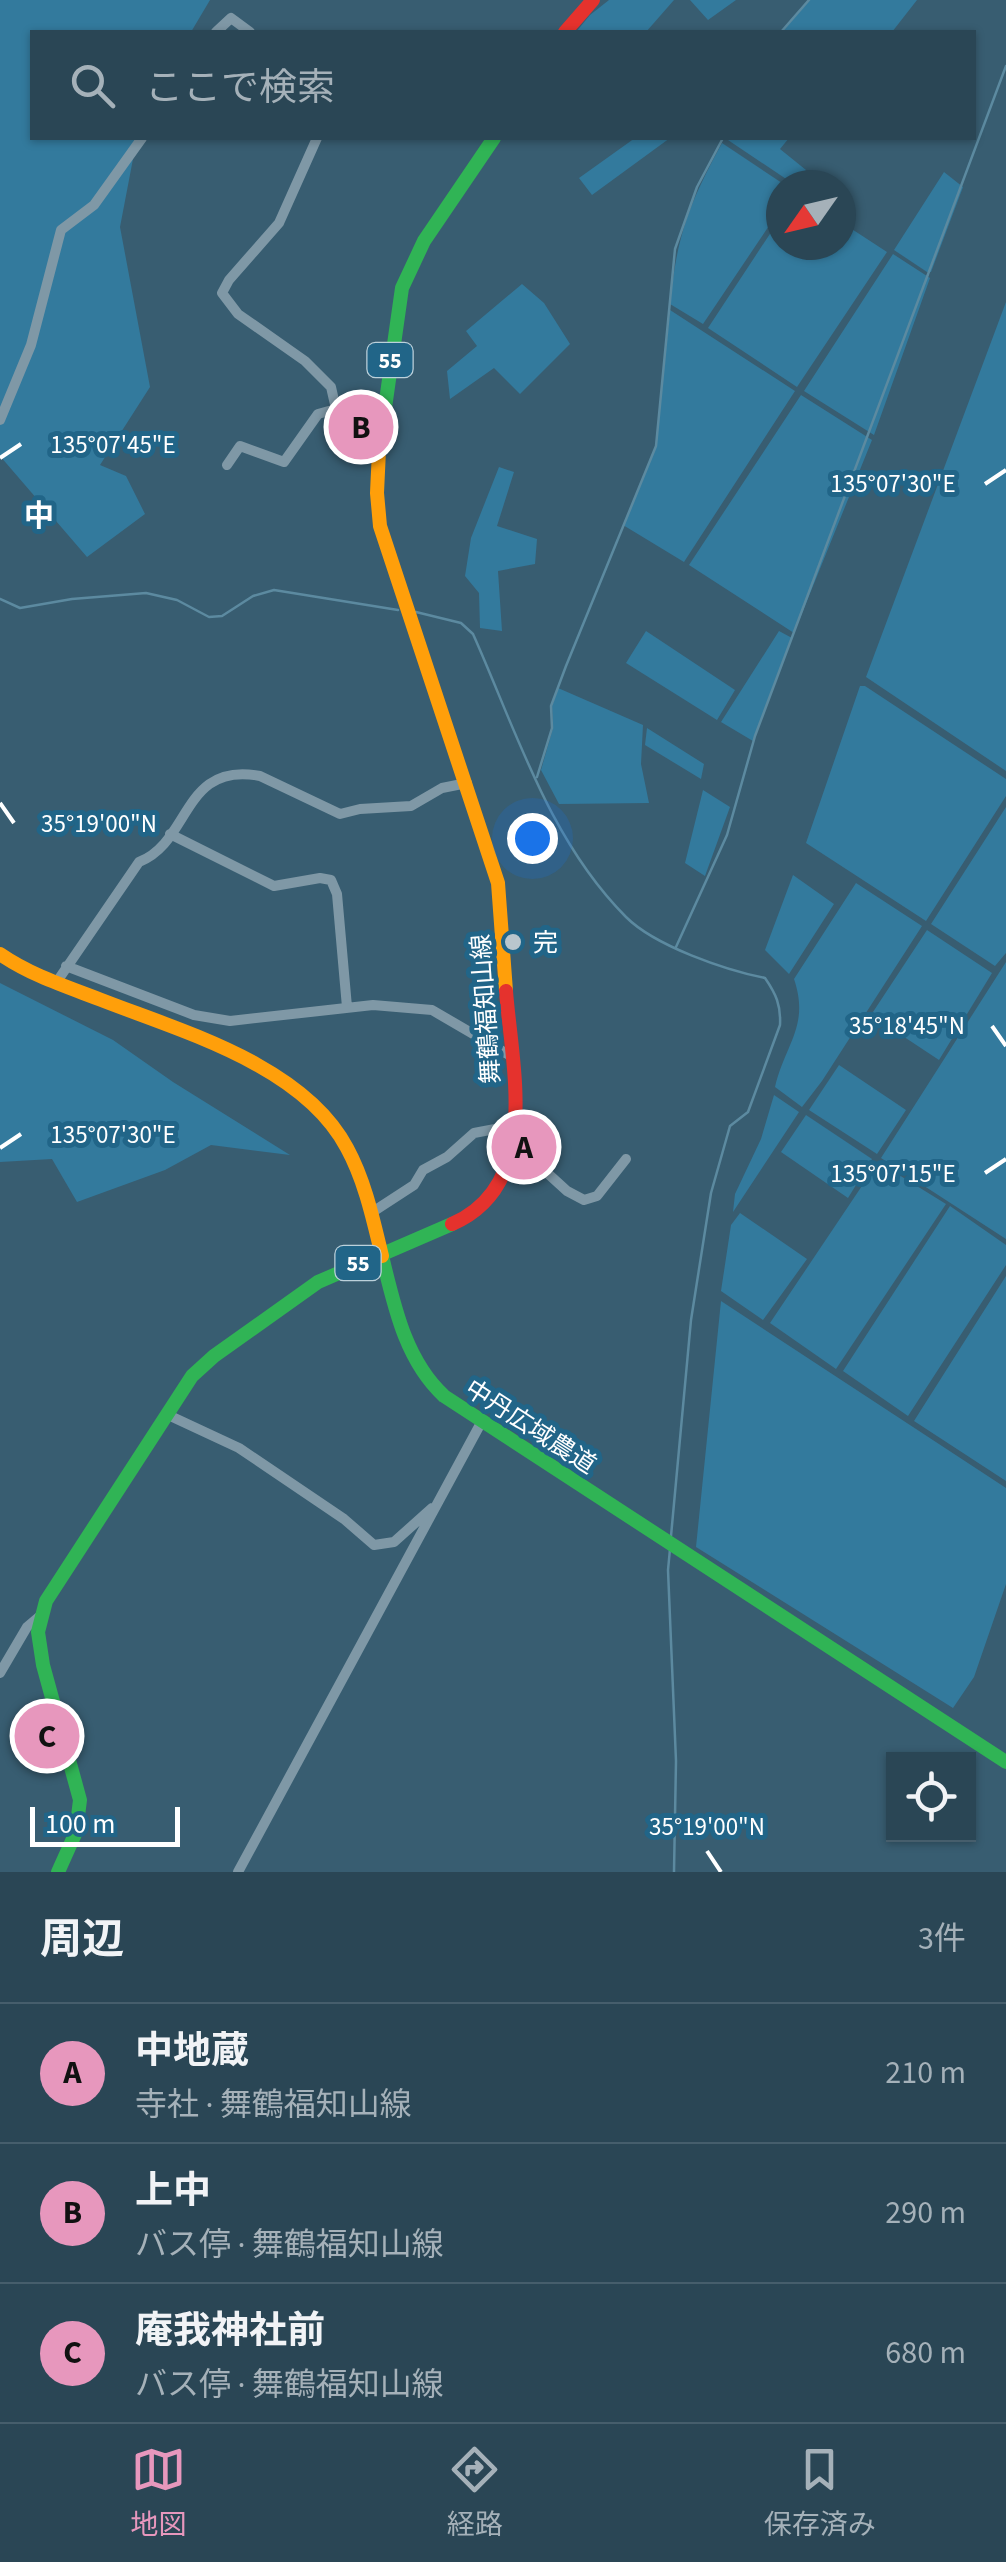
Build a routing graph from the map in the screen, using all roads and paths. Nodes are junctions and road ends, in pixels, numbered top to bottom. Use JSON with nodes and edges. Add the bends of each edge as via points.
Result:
{"nodes":[{"id":1,"x":594,"y":0,"type":"edge"},
{"id":2,"x":218,"y":30,"type":"edge"},
{"id":3,"x":247,"y":30,"type":"edge"},
{"id":4,"x":567,"y":30,"type":"edge"},
{"id":5,"x":141,"y":140,"type":"edge"},
{"id":6,"x":316,"y":140,"type":"edge"},
{"id":7,"x":493,"y":140,"type":"edge"},
{"id":8,"x":336,"y":408,"type":"junction"},
{"id":9,"x":0,"y":420,"type":"edge"},
{"id":10,"x":380,"y":430,"type":"junction"},
{"id":11,"x":227,"y":465,"type":"dead end"},
{"id":12,"x":467,"y":783,"type":"junction"},
{"id":13,"x":170,"y":834,"type":"junction"},
{"id":14,"x":0,"y":954,"type":"edge"},
{"id":15,"x":66,"y":966,"type":"junction"},
{"id":16,"x":56,"y":983,"type":"junction"},
{"id":17,"x":346,"y":1007,"type":"junction"},
{"id":18,"x":509,"y":1055,"type":"junction"},
{"id":19,"x":516,"y":1125,"type":"junction"},
{"id":20,"x":626,"y":1159,"type":"dead end"},
{"id":21,"x":534,"y":1160,"type":"junction"},
{"id":22,"x":510,"y":1162,"type":"junction"},
{"id":23,"x":371,"y":1213,"type":"junction"},
{"id":24,"x":381,"y":1252,"type":"junction"},
{"id":25,"x":166,"y":1414,"type":"junction"},
{"id":26,"x":486,"y":1424,"type":"junction"},
{"id":27,"x":440,"y":1501,"type":"junction"},
{"id":28,"x":40,"y":1616,"type":"junction"},
{"id":29,"x":0,"y":1673,"type":"edge"},
{"id":30,"x":1006,"y":1762,"type":"edge"},
{"id":31,"x":58,"y":1872,"type":"edge"},
{"id":32,"x":238,"y":1872,"type":"edge"}],
"edges":[{"from":1,"to":4,"type":"main road"},
{"from":2,"to":3,"type":"street","via":[[230,18]]},
{"from":5,"to":9,"type":"street","via":[[94,205],[60,230],[31,345]]},
{"from":6,"to":8,"type":"street","via":[[278,223],[222,293],[238,314],[306,360],[331,386]]},
{"from":7,"to":10,"type":"main road","name":"舞鶴福知山線","number":"55","via":[[410,266]]},
{"from":8,"to":10,"type":"street"},
{"from":8,"to":11,"type":"street","via":[[318,414],[284,462],[240,446]]},
{"from":10,"to":12,"type":"main road","name":"舞鶴福知山線","number":"55","via":[[380,526]]},
{"from":12,"to":13,"type":"street","via":[[411,806],[340,814],[246,773],[220,778],[195,794]]},
{"from":12,"to":18,"type":"main road","name":"舞鶴福知山線","number":"55","via":[[498,883]]},
{"from":13,"to":15,"type":"street","via":[[157,854],[139,862]]},
{"from":13,"to":17,"type":"street","via":[[274,886],[331,880]]},
{"from":14,"to":16,"type":"main road","name":"中丹広域農道"},
{"from":15,"to":16,"type":"street"},
{"from":15,"to":17,"type":"street","via":[[194,1015],[230,1021]]},
{"from":16,"to":23,"type":"main road","name":"中丹広域農道","via":[[233,1054],[286,1085],[326,1118]]},
{"from":17,"to":18,"type":"street","via":[[432,1010]]},
{"from":18,"to":19,"type":"main road","name":"舞鶴福知山線","number":"55"},
{"from":19,"to":21,"type":"street","via":[[530,1140]]},
{"from":19,"to":22,"type":"main road","name":"舞鶴福知山線","number":"55"},
{"from":19,"to":23,"type":"street","via":[[474,1133]]},
{"from":20,"to":21,"type":"street","via":[[597,1196],[584,1200]]},
{"from":21,"to":22,"type":"street"},
{"from":22,"to":24,"type":"main road","name":"舞鶴福知山線","number":"55","via":[[485,1206]]},
{"from":23,"to":24,"type":"main road","name":"中丹広域農道"},
{"from":24,"to":25,"type":"main road","name":"舞鶴福知山線","number":"55","via":[[318,1282],[214,1356]]},
{"from":24,"to":26,"type":"main road","name":"中丹広域農道","via":[[419,1365],[433,1386]]},
{"from":25,"to":27,"type":"street","via":[[239,1448],[374,1545],[394,1542]]},
{"from":25,"to":28,"type":"main road","name":"舞鶴福知山線","number":"55"},
{"from":26,"to":27,"type":"street"},
{"from":26,"to":30,"type":"main road","name":"中丹広域農道"},
{"from":27,"to":32,"type":"street"},
{"from":28,"to":29,"type":"street"},
{"from":28,"to":31,"type":"main road","via":[[43,1665],[80,1800],[76,1832]]}]}
